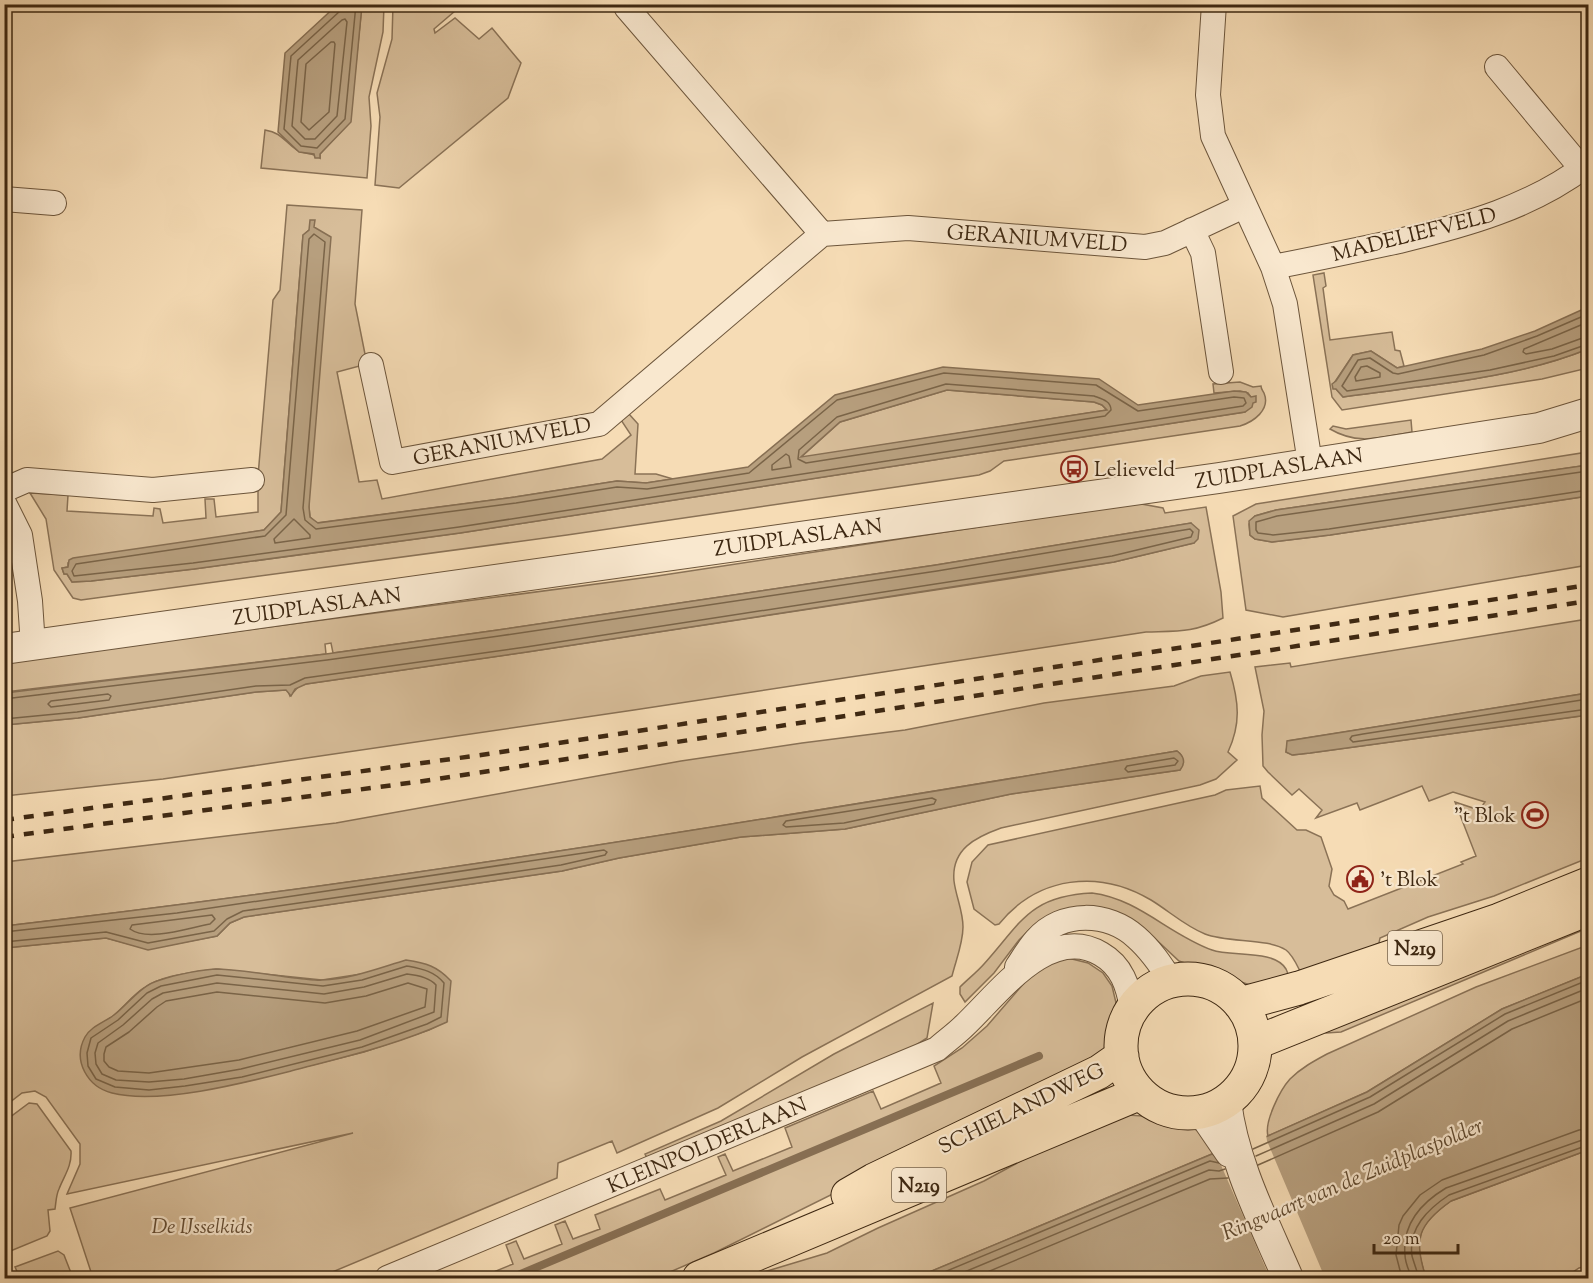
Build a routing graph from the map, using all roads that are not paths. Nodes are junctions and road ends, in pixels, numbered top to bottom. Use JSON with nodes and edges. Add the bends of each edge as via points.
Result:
{"nodes":[{"id":1,"x":1214,"y":4,"type":"edge"},
{"id":2,"x":626,"y":7,"type":"dead end"},
{"id":3,"x":1497,"y":67,"type":"dead end"},
{"id":4,"x":1585,"y":167,"type":"edge"},
{"id":5,"x":4,"y":199,"type":"edge"},
{"id":6,"x":54,"y":203,"type":"dead end"},
{"id":7,"x":1244,"y":206,"type":"junction"},
{"id":8,"x":1192,"y":230,"type":"junction"},
{"id":9,"x":822,"y":234,"type":"junction"},
{"id":10,"x":1273,"y":267,"type":"junction"},
{"id":11,"x":371,"y":365,"type":"dead end"},
{"id":12,"x":1221,"y":372,"type":"dead end"},
{"id":13,"x":1588,"y":413,"type":"edge"},
{"id":14,"x":1310,"y":463,"type":"junction"},
{"id":15,"x":252,"y":480,"type":"dead end"},
{"id":16,"x":4,"y":490,"type":"edge"},
{"id":17,"x":4,"y":503,"type":"edge"},
{"id":18,"x":19,"y":647,"type":"edge"},
{"id":19,"x":1588,"y":884,"type":"edge"},
{"id":20,"x":1588,"y":908,"type":"edge"},
{"id":21,"x":1007,"y":981,"type":"junction"},
{"id":22,"x":1171,"y":981,"type":"junction"},
{"id":23,"x":1240,"y":1004,"type":"junction"},
{"id":24,"x":1132,"y":1008,"type":"junction"},
{"id":25,"x":1255,"y":1043,"type":"junction"},
{"id":26,"x":1122,"y":1056,"type":"junction"},
{"id":27,"x":1140,"y":1093,"type":"junction"},
{"id":28,"x":1214,"y":1106,"type":"junction"},
{"id":29,"x":387,"y":1278,"type":"edge"},
{"id":30,"x":698,"y":1278,"type":"edge"},
{"id":31,"x":1288,"y":1278,"type":"edge"}],
"edges":[{"from":1,"to":7,"type":"street","via":[[1208,95],[1212,136]]},
{"from":2,"to":9,"type":"street"},
{"from":3,"to":4,"type":"street","name":"MADELIEFVELD"},
{"from":4,"to":10,"type":"street","name":"MADELIEFVELD","via":[[1519,206],[1460,227]]},
{"from":5,"to":6,"type":"street"},
{"from":7,"to":8,"type":"street","name":"GERANIUMVELD"},
{"from":7,"to":10,"type":"street"},
{"from":8,"to":9,"type":"street","name":"GERANIUMVELD","via":[[1165,243],[1144,247],[908,228]]},
{"from":8,"to":12,"type":"street","via":[[1203,253]]},
{"from":9,"to":11,"type":"street","name":"GERANIUMVELD","via":[[599,424],[392,462]]},
{"from":10,"to":14,"type":"street","via":[[1285,304]]},
{"from":13,"to":14,"type":"street","name":"ZUIDPLASLAAN","via":[[1539,428]]},
{"from":14,"to":18,"type":"street","name":"ZUIDPLASLAAN"},
{"from":15,"to":16,"type":"street","via":[[153,490],[27,480]]},
{"from":17,"to":18,"type":"street","via":[[21,535],[30,601]]},
{"from":19,"to":23,"type":"main road","number":"N219","via":[[1488,924]]},
{"from":20,"to":25,"type":"main road","number":"N219"},
{"from":21,"to":22,"type":"street","name":"KLEINPOLDERLAAN","via":[[1036,939],[1052,926],[1077,917],[1120,925],[1158,960]]},
{"from":21,"to":24,"type":"street","name":"KLEINPOLDERLAAN","via":[[1039,957],[1059,948],[1093,950],[1120,971],[1129,989]]},
{"from":21,"to":29,"type":"street","name":"KLEINPOLDERLAAN","via":[[964,1027],[936,1049]]},
{"from":22,"to":23,"type":"main road","via":[[1209,982]]},
{"from":22,"to":24,"type":"main road","via":[[1156,987]]},
{"from":23,"to":25,"type":"main road"},
{"from":24,"to":26,"type":"main road","via":[[1123,1031]]},
{"from":25,"to":28,"type":"main road","via":[[1248,1076],[1235,1094]]},
{"from":26,"to":27,"type":"main road","via":[[1128,1076]]},
{"from":26,"to":30,"type":"main road","name":"SCHIELANDWEG","number":"N219","via":[[1099,1072],[874,1180]]},
{"from":27,"to":28,"type":"main road","via":[[1169,1110],[1189,1113]]},
{"from":27,"to":30,"type":"main road","name":"SCHIELANDWEG","number":"N219"},
{"from":28,"to":31,"type":"street"}]}
